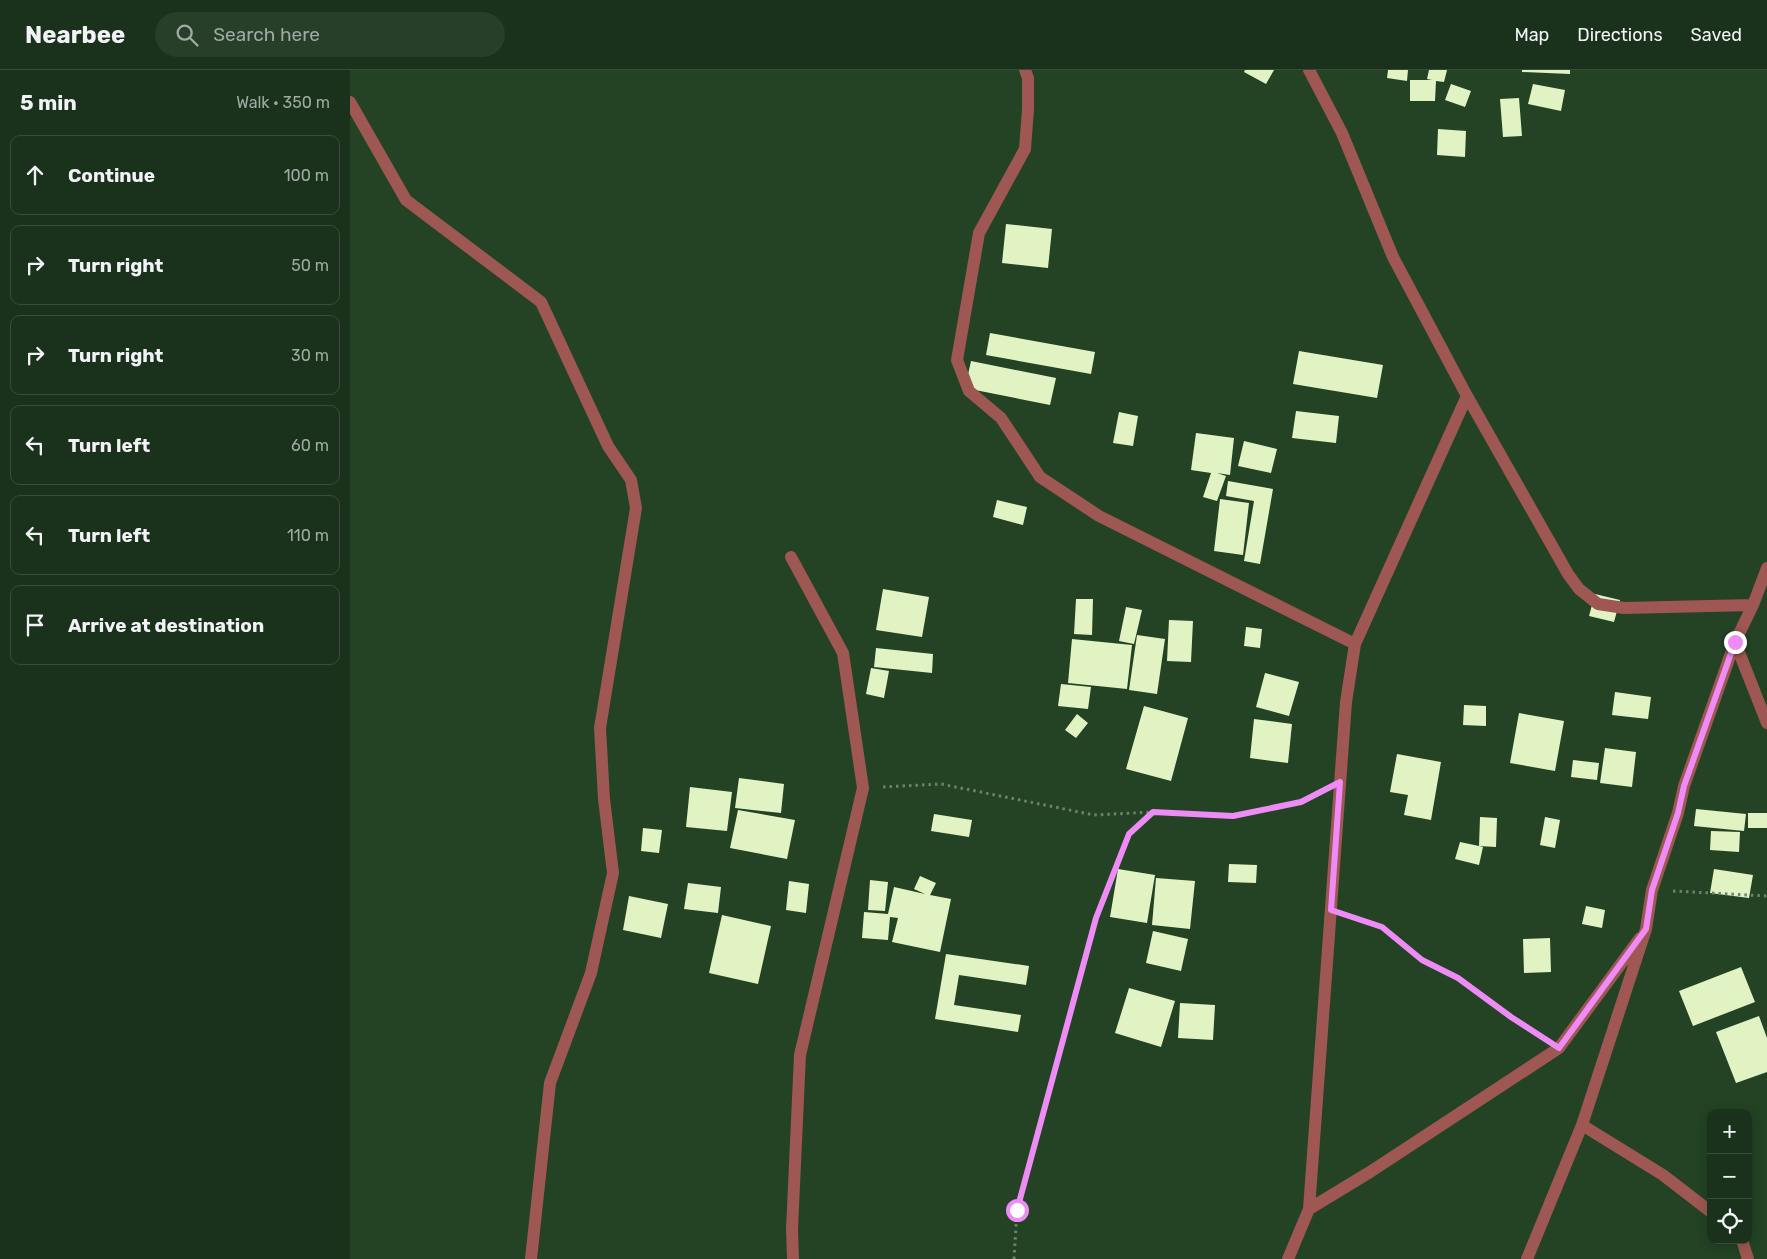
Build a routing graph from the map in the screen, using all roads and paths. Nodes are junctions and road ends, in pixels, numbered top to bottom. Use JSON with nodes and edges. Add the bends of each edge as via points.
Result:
{"nodes":[{"id":1,"x":1025,"y":70,"type":"edge"},
{"id":2,"x":1309,"y":70,"type":"edge"},
{"id":3,"x":350,"y":102,"type":"edge"},
{"id":4,"x":1467,"y":396,"type":"junction"},
{"id":5,"x":791,"y":558,"type":"dead end"},
{"id":6,"x":1767,"y":568,"type":"edge"},
{"id":7,"x":1753,"y":605,"type":"junction"},
{"id":8,"x":1735,"y":642,"type":"junction"},
{"id":9,"x":1355,"y":644,"type":"junction"},
{"id":10,"x":1767,"y":723,"type":"edge"},
{"id":11,"x":1340,"y":782,"type":"junction"},
{"id":12,"x":863,"y":788,"type":"junction"},
{"id":13,"x":1153,"y":812,"type":"junction"},
{"id":14,"x":1652,"y":890,"type":"junction"},
{"id":15,"x":1767,"y":896,"type":"edge"},
{"id":16,"x":1331,"y":910,"type":"junction"},
{"id":17,"x":1646,"y":929,"type":"junction"},
{"id":18,"x":1559,"y":1048,"type":"junction"},
{"id":19,"x":1582,"y":1126,"type":"junction"},
{"id":20,"x":1309,"y":1209,"type":"junction"},
{"id":21,"x":1707,"y":1209,"type":"edge"},
{"id":22,"x":1743,"y":1244,"type":"edge"},
{"id":23,"x":530,"y":1259,"type":"edge"},
{"id":24,"x":793,"y":1259,"type":"edge"},
{"id":25,"x":1014,"y":1259,"type":"edge"},
{"id":26,"x":1288,"y":1259,"type":"edge"},
{"id":27,"x":1526,"y":1259,"type":"edge"},
{"id":28,"x":1748,"y":1259,"type":"edge"}],
"edges":[{"from":1,"to":9,"type":"street","via":[[1028,109],[1025,149],[979,233],[957,360],[969,391],[1001,418],[1040,477],[1098,516]]},
{"from":2,"to":4,"type":"street","via":[[1342,133],[1393,257]]},
{"from":3,"to":23,"type":"street","via":[[406,200],[541,302],[608,446],[631,480],[636,508],[600,728],[613,873],[591,973],[550,1082]]},
{"from":4,"to":7,"type":"street","via":[[1568,574],[1579,589],[1598,604],[1624,608]]},
{"from":4,"to":9,"type":"street"},
{"from":5,"to":12,"type":"street","via":[[844,653]]},
{"from":6,"to":7,"type":"street"},
{"from":7,"to":8,"type":"street"},
{"from":8,"to":10,"type":"street"},
{"from":8,"to":14,"type":"street","via":[[1684,786]]},
{"from":9,"to":11,"type":"street","via":[[1346,702]]},
{"from":11,"to":13,"type":"path","via":[[1301,802],[1233,816]]},
{"from":11,"to":16,"type":"street"},
{"from":12,"to":13,"type":"path","via":[[941,784],[1094,815]]},
{"from":12,"to":24,"type":"street","via":[[800,1055]]},
{"from":13,"to":25,"type":"path","via":[[1129,834],[1096,918],[1017,1210]]},
{"from":14,"to":15,"type":"path"},
{"from":14,"to":17,"type":"street"},
{"from":16,"to":18,"type":"path","via":[[1382,927],[1422,960],[1458,978]]},
{"from":16,"to":20,"type":"street"},
{"from":17,"to":18,"type":"street"},
{"from":17,"to":19,"type":"street"},
{"from":18,"to":20,"type":"street"},
{"from":19,"to":21,"type":"street","via":[[1663,1175]]},
{"from":19,"to":27,"type":"street"},
{"from":20,"to":26,"type":"street"},
{"from":22,"to":28,"type":"street"}]}
